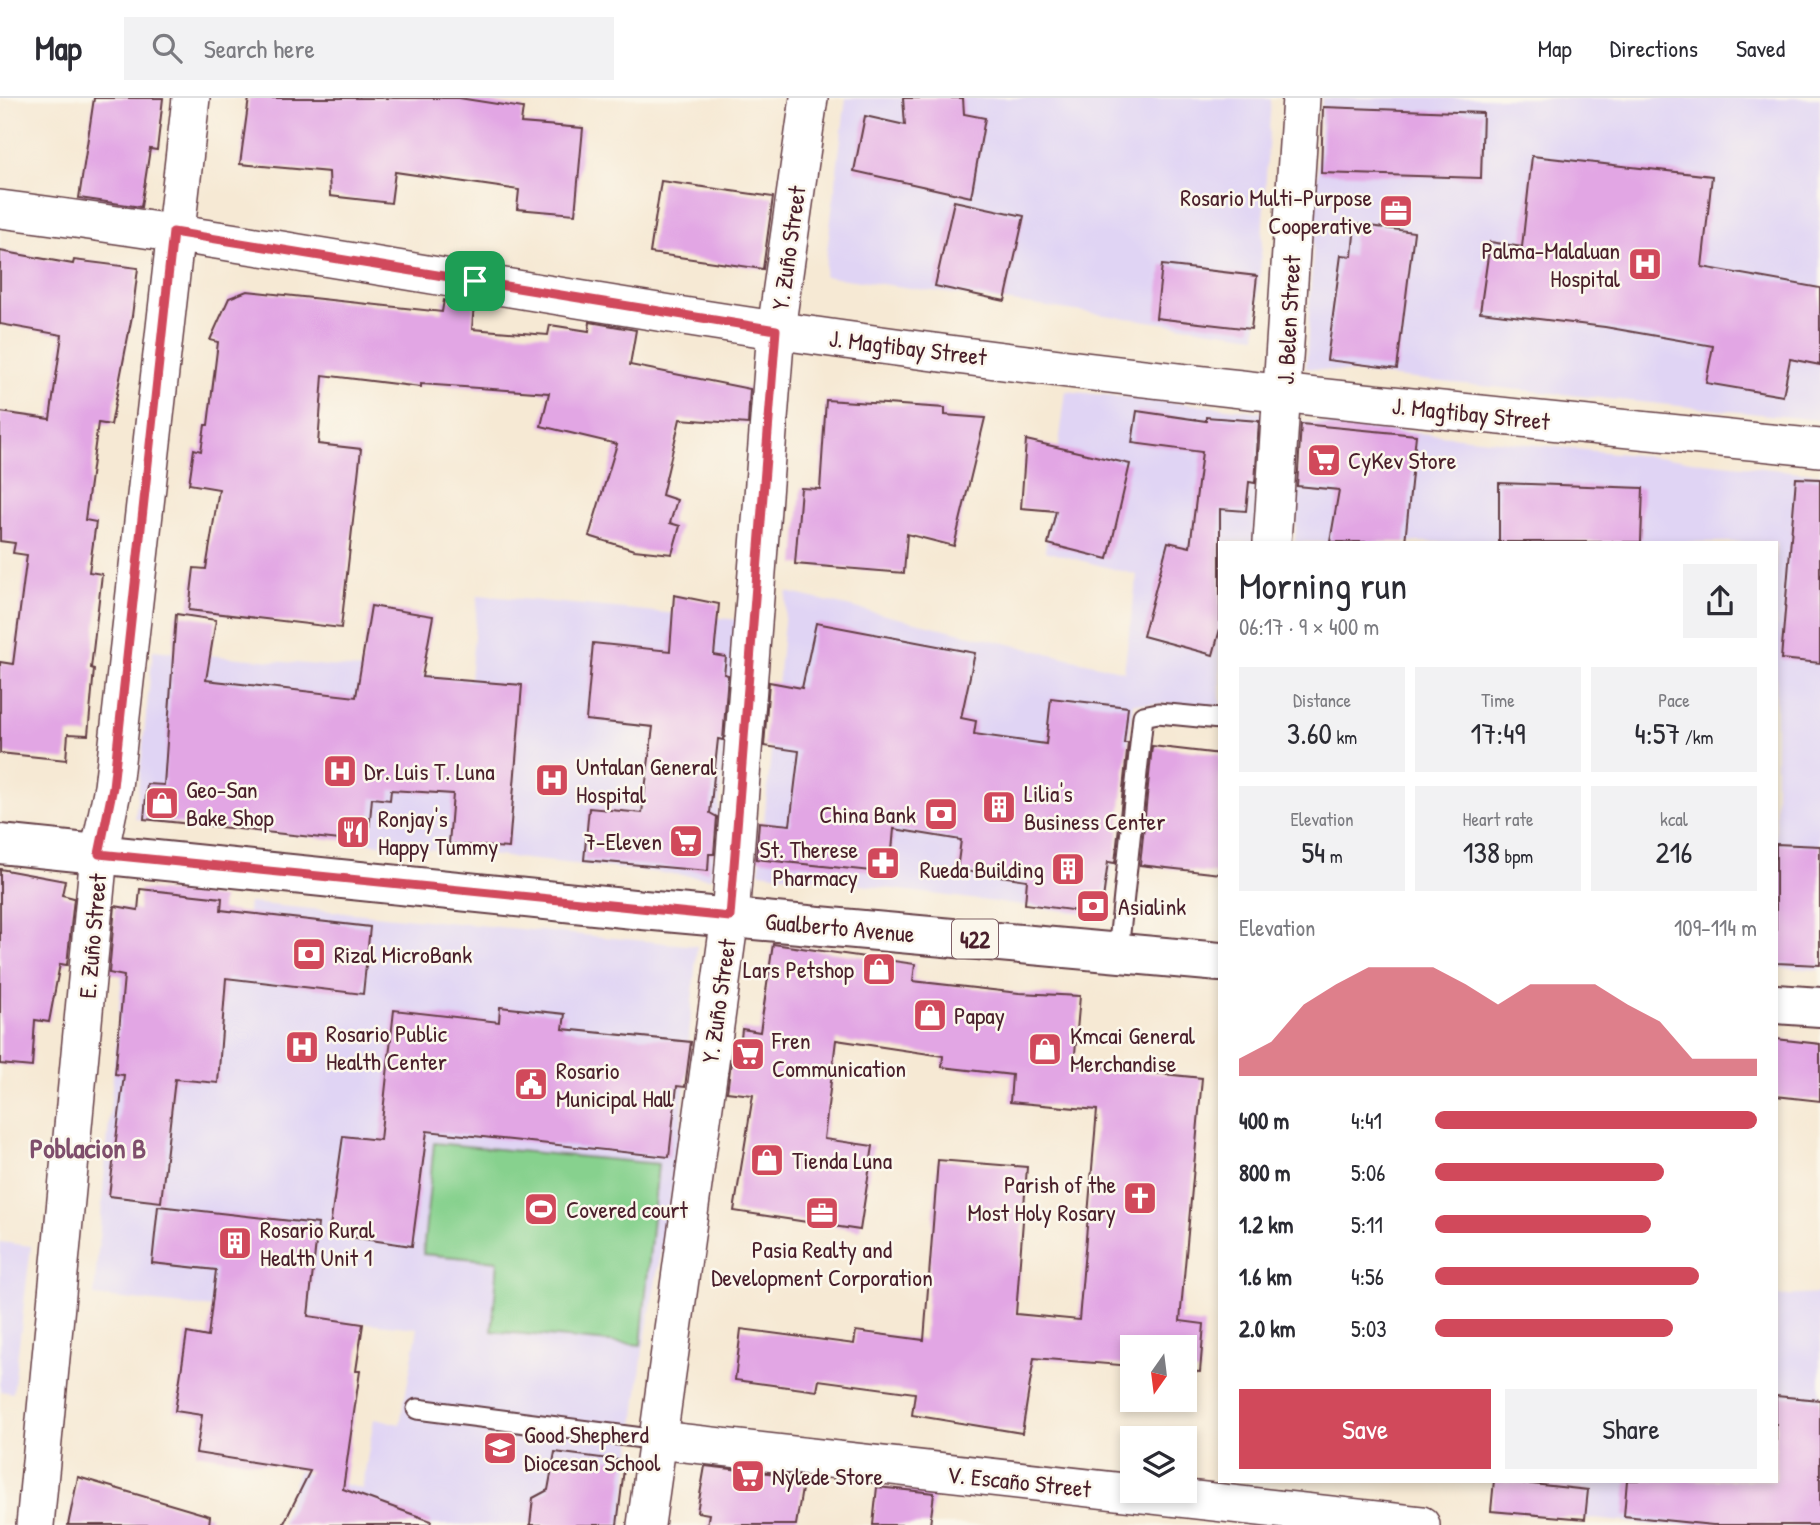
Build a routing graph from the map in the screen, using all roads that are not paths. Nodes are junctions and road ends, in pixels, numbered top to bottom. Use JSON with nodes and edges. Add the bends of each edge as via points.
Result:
{"nodes":[{"id":1,"x":191,"y":98,"type":"edge"},
{"id":2,"x":809,"y":98,"type":"edge"},
{"id":3,"x":1301,"y":98,"type":"edge"},
{"id":4,"x":0,"y":209,"type":"edge"},
{"id":5,"x":173,"y":232,"type":"junction"},
{"id":6,"x":776,"y":330,"type":"junction"},
{"id":7,"x":1283,"y":394,"type":"junction"},
{"id":8,"x":1820,"y":448,"type":"edge"},
{"id":9,"x":1272,"y":541,"type":"edge"},
{"id":10,"x":1218,"y":719,"type":"edge"},
{"id":11,"x":0,"y":844,"type":"edge"},
{"id":12,"x":99,"y":854,"type":"junction"},
{"id":13,"x":730,"y":917,"type":"junction"},
{"id":14,"x":1118,"y":952,"type":"junction"},
{"id":15,"x":1218,"y":962,"type":"edge"},
{"id":16,"x":1778,"y":1004,"type":"edge"},
{"id":17,"x":1820,"y":1007,"type":"edge"},
{"id":18,"x":417,"y":1409,"type":"dead end"},
{"id":19,"x":658,"y":1440,"type":"junction"},
{"id":20,"x":1226,"y":1503,"type":"edge"},
{"id":21,"x":34,"y":1525,"type":"edge"},
{"id":22,"x":646,"y":1525,"type":"edge"},
{"id":23,"x":1421,"y":1525,"type":"edge"}],
"edges":[{"from":1,"to":5,"type":"street","name":"E. Zuño Street"},
{"from":2,"to":6,"type":"street","name":"Y. Zuño Street"},
{"from":3,"to":7,"type":"street","name":"J. Belen Street"},
{"from":4,"to":5,"type":"street","name":"J. Magtibay Street"},
{"from":5,"to":6,"type":"street","name":"J. Magtibay Street"},
{"from":5,"to":12,"type":"street","name":"E. Zuño Street","via":[[113,787]]},
{"from":6,"to":7,"type":"street","name":"J. Magtibay Street"},
{"from":6,"to":13,"type":"street","name":"Y. Zuño Street"},
{"from":7,"to":8,"type":"street","name":"J. Magtibay Street"},
{"from":7,"to":9,"type":"street","name":"J. Belen Street"},
{"from":10,"to":14,"type":"lane","via":[[1158,713],[1143,716]]},
{"from":11,"to":12,"type":"main road","name":"Gualberto Avenue","number":"422"},
{"from":12,"to":13,"type":"main road","name":"Gualberto Avenue","number":"422"},
{"from":12,"to":21,"type":"street","name":"E. Zuño Street"},
{"from":13,"to":14,"type":"main road","name":"Gualberto Avenue","number":"422"},
{"from":13,"to":19,"type":"street","name":"Y. Zuño Street"},
{"from":14,"to":15,"type":"main road","name":"Gualberto Avenue","number":"422"},
{"from":16,"to":17,"type":"main road"},
{"from":18,"to":19,"type":"lane"},
{"from":19,"to":20,"type":"street","name":"V. Escaño Street"},
{"from":19,"to":22,"type":"street","name":"Y. Zuño Street"},
{"from":20,"to":23,"type":"street","name":"V. Escaño Street"}]}
